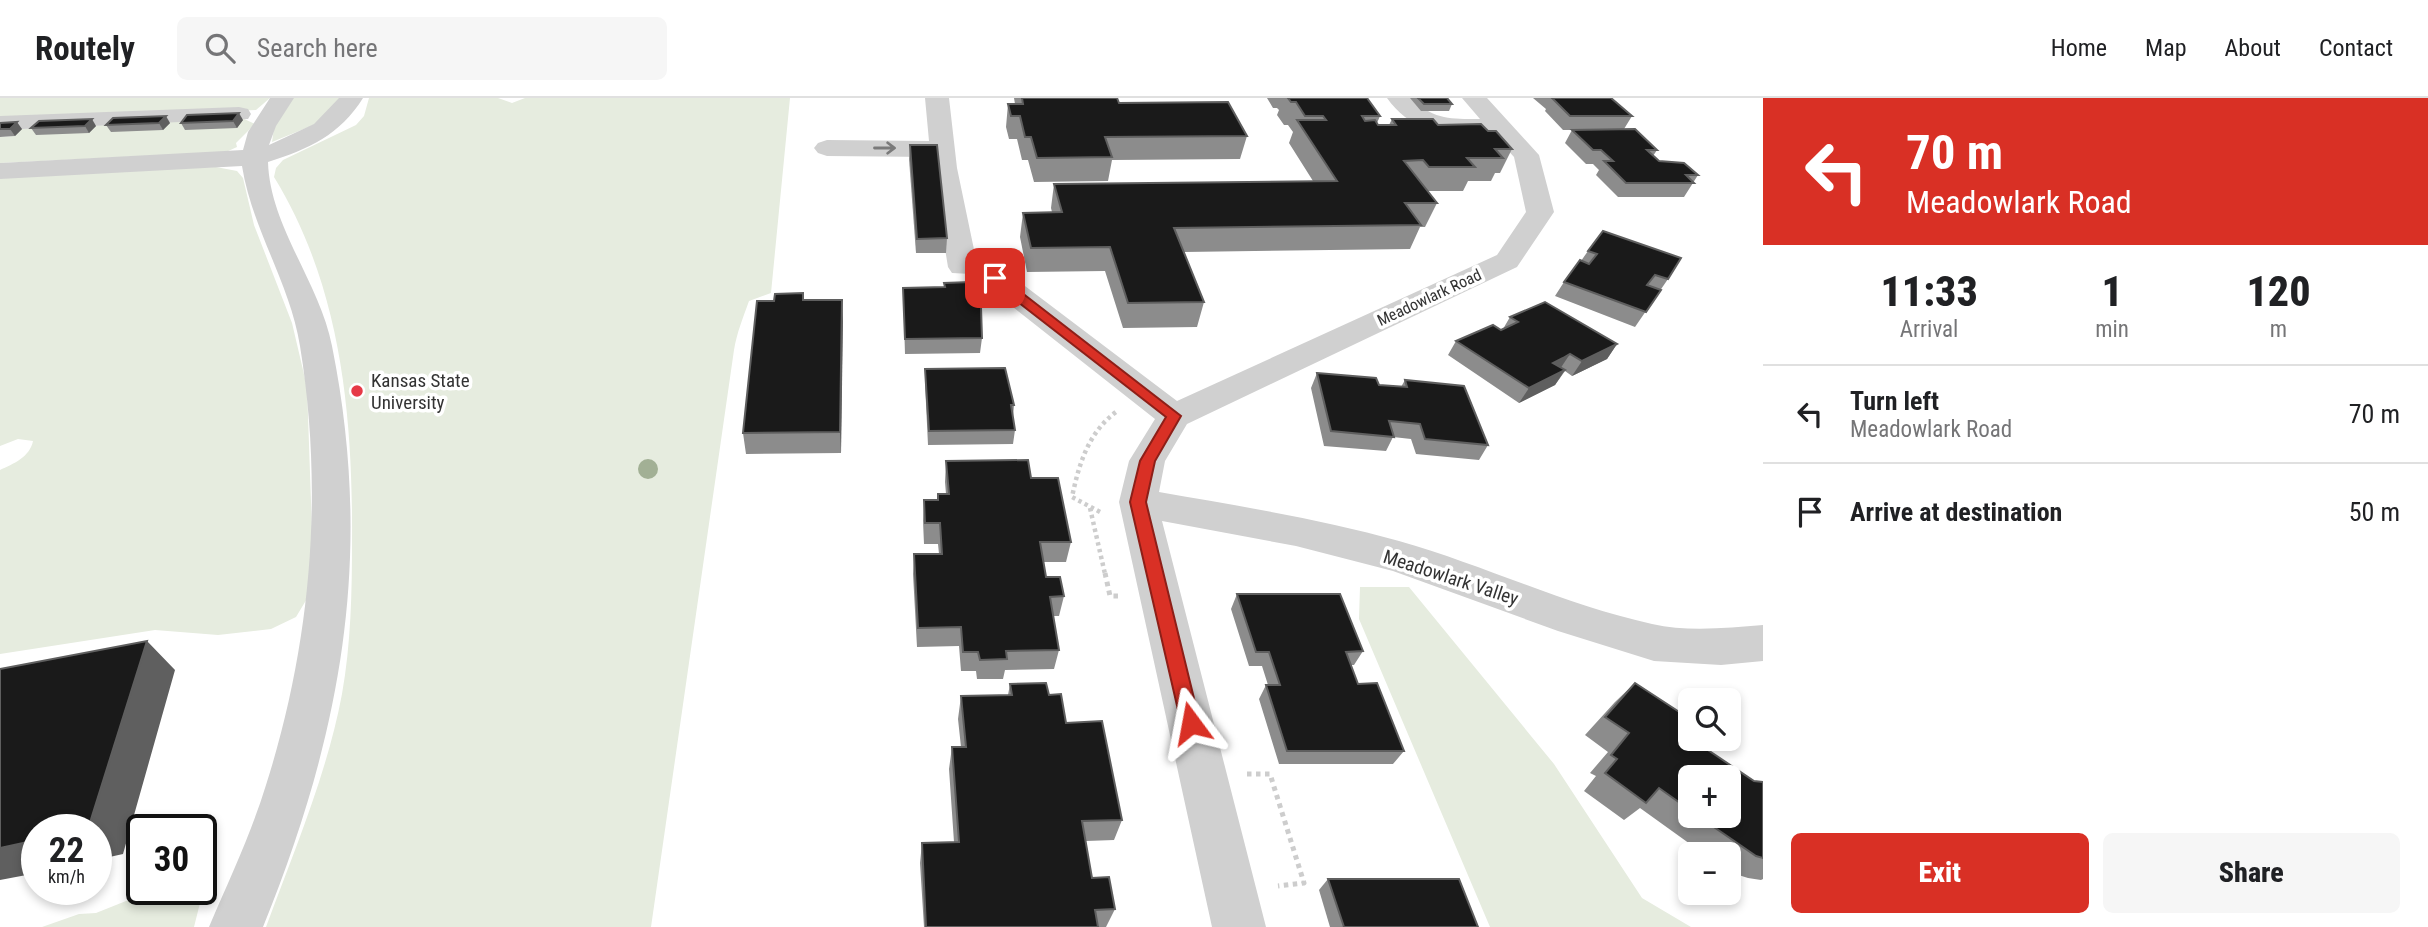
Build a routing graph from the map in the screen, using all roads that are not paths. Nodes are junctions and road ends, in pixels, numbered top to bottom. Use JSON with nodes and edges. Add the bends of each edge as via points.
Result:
{"nodes":[{"id":1,"x":351,"y":98,"type":"edge"},
{"id":2,"x":1399,"y":98,"type":"edge"},
{"id":3,"x":1474,"y":98,"type":"edge"},
{"id":4,"x":277,"y":106,"type":"edge"},
{"id":5,"x":0,"y":123,"type":"edge"},
{"id":6,"x":934,"y":123,"type":"edge"},
{"id":7,"x":1501,"y":128,"type":"junction"},
{"id":8,"x":827,"y":148,"type":"dead end"},
{"id":9,"x":257,"y":157,"type":"junction"},
{"id":10,"x":0,"y":171,"type":"edge"},
{"id":11,"x":1174,"y":416,"type":"junction"},
{"id":12,"x":1124,"y":509,"type":"junction"},
{"id":13,"x":1763,"y":643,"type":"edge"},
{"id":14,"x":236,"y":927,"type":"edge"},
{"id":15,"x":1239,"y":927,"type":"edge"}],
"edges":[{"from":1,"to":9,"type":"street","via":[[333,124]]},
{"from":2,"to":7,"type":"street","via":[[1425,124]]},
{"from":3,"to":7,"type":"street","name":"Meadowlark Road"},
{"from":4,"to":5,"type":"street"},
{"from":4,"to":9,"type":"street","via":[[259,135]]},
{"from":8,"to":6,"type":"street","one_way":true},
{"from":6,"to":11,"type":"street","via":[[972,267]]},
{"from":7,"to":11,"type":"street","name":"Meadowlark Road","via":[[1527,155],[1540,212],[1507,261]]},
{"from":9,"to":10,"type":"street"},
{"from":9,"to":14,"type":"street","via":[[256,172],[266,206],[316,343],[331,460],[333,546],[328,616],[313,701],[256,884]]},
{"from":11,"to":12,"type":"street"},
{"from":12,"to":13,"type":"street","name":"Meadowlark Valley","via":[[1296,531],[1399,557],[1654,643],[1720,647]]},
{"from":12,"to":15,"type":"street"}]}
